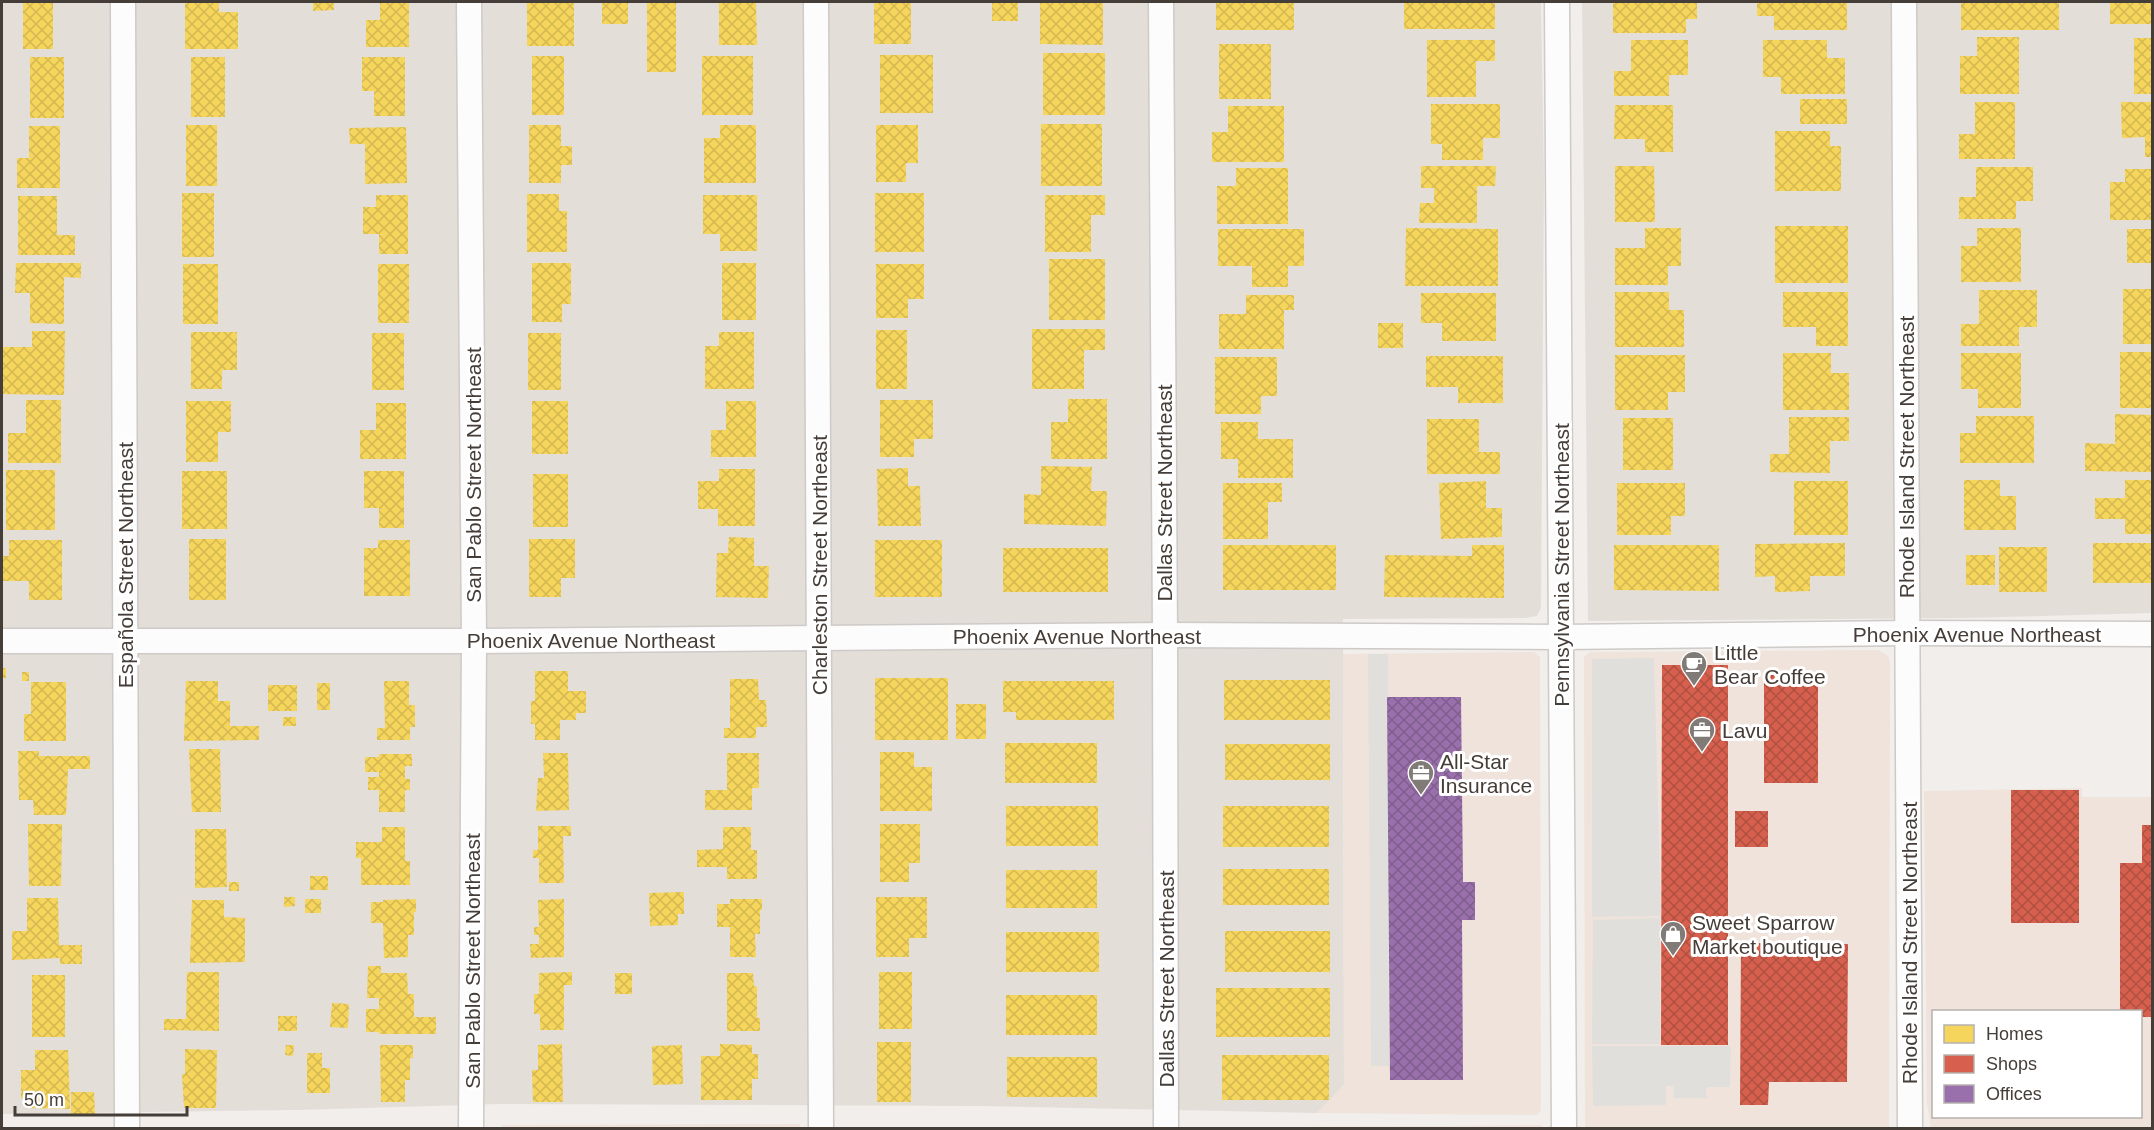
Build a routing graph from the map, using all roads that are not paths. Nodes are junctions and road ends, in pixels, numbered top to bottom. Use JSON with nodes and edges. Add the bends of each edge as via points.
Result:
{"nodes":[{"id":1,"x":123,"y":2,"type":"edge"},
{"id":2,"x":469,"y":2,"type":"edge"},
{"id":3,"x":816,"y":2,"type":"edge"},
{"id":4,"x":1161,"y":2,"type":"edge"},
{"id":5,"x":1557,"y":2,"type":"edge"},
{"id":6,"x":1904,"y":2,"type":"edge"},
{"id":7,"x":1907,"y":633,"type":"junction"},
{"id":8,"x":2152,"y":634,"type":"edge"},
{"id":9,"x":1166,"y":635,"type":"junction"},
{"id":10,"x":1561,"y":637,"type":"junction"},
{"id":11,"x":820,"y":639,"type":"junction"},
{"id":12,"x":2,"y":641,"type":"edge"},
{"id":13,"x":126,"y":641,"type":"junction"},
{"id":14,"x":474,"y":641,"type":"junction"},
{"id":15,"x":127,"y":1128,"type":"edge"},
{"id":16,"x":471,"y":1128,"type":"edge"},
{"id":17,"x":821,"y":1128,"type":"edge"},
{"id":18,"x":1166,"y":1128,"type":"edge"},
{"id":19,"x":1564,"y":1128,"type":"edge"},
{"id":20,"x":1910,"y":1128,"type":"edge"}],
"edges":[{"from":1,"to":13,"type":"street","name":"Española Street Northeast"},
{"from":2,"to":14,"type":"street","name":"San Pablo Street Northeast"},
{"from":3,"to":11,"type":"street","name":"Charleston Street Northeast"},
{"from":4,"to":9,"type":"street","name":"Dallas Street Northeast"},
{"from":5,"to":10,"type":"street","name":"Pennsylvania Street Northeast"},
{"from":6,"to":7,"type":"street","name":"Rhode Island Street Northeast"},
{"from":7,"to":8,"type":"street","name":"Phoenix Avenue Northeast"},
{"from":7,"to":10,"type":"street","name":"Phoenix Avenue Northeast"},
{"from":7,"to":20,"type":"street","name":"Rhode Island Street Northeast"},
{"from":9,"to":10,"type":"street","name":"Phoenix Avenue Northeast"},
{"from":9,"to":11,"type":"street","name":"Phoenix Avenue Northeast"},
{"from":9,"to":18,"type":"street","name":"Dallas Street Northeast"},
{"from":10,"to":19,"type":"street","name":"Pennsylvania Street Northeast"},
{"from":11,"to":14,"type":"street","name":"Phoenix Avenue Northeast"},
{"from":11,"to":17,"type":"street","name":"Charleston Street Northeast"},
{"from":12,"to":13,"type":"street","name":"Phoenix Avenue Northeast"},
{"from":13,"to":14,"type":"street","name":"Phoenix Avenue Northeast"},
{"from":13,"to":15,"type":"street","name":"Española Street Northeast"},
{"from":14,"to":16,"type":"street","name":"San Pablo Street Northeast"}]}
